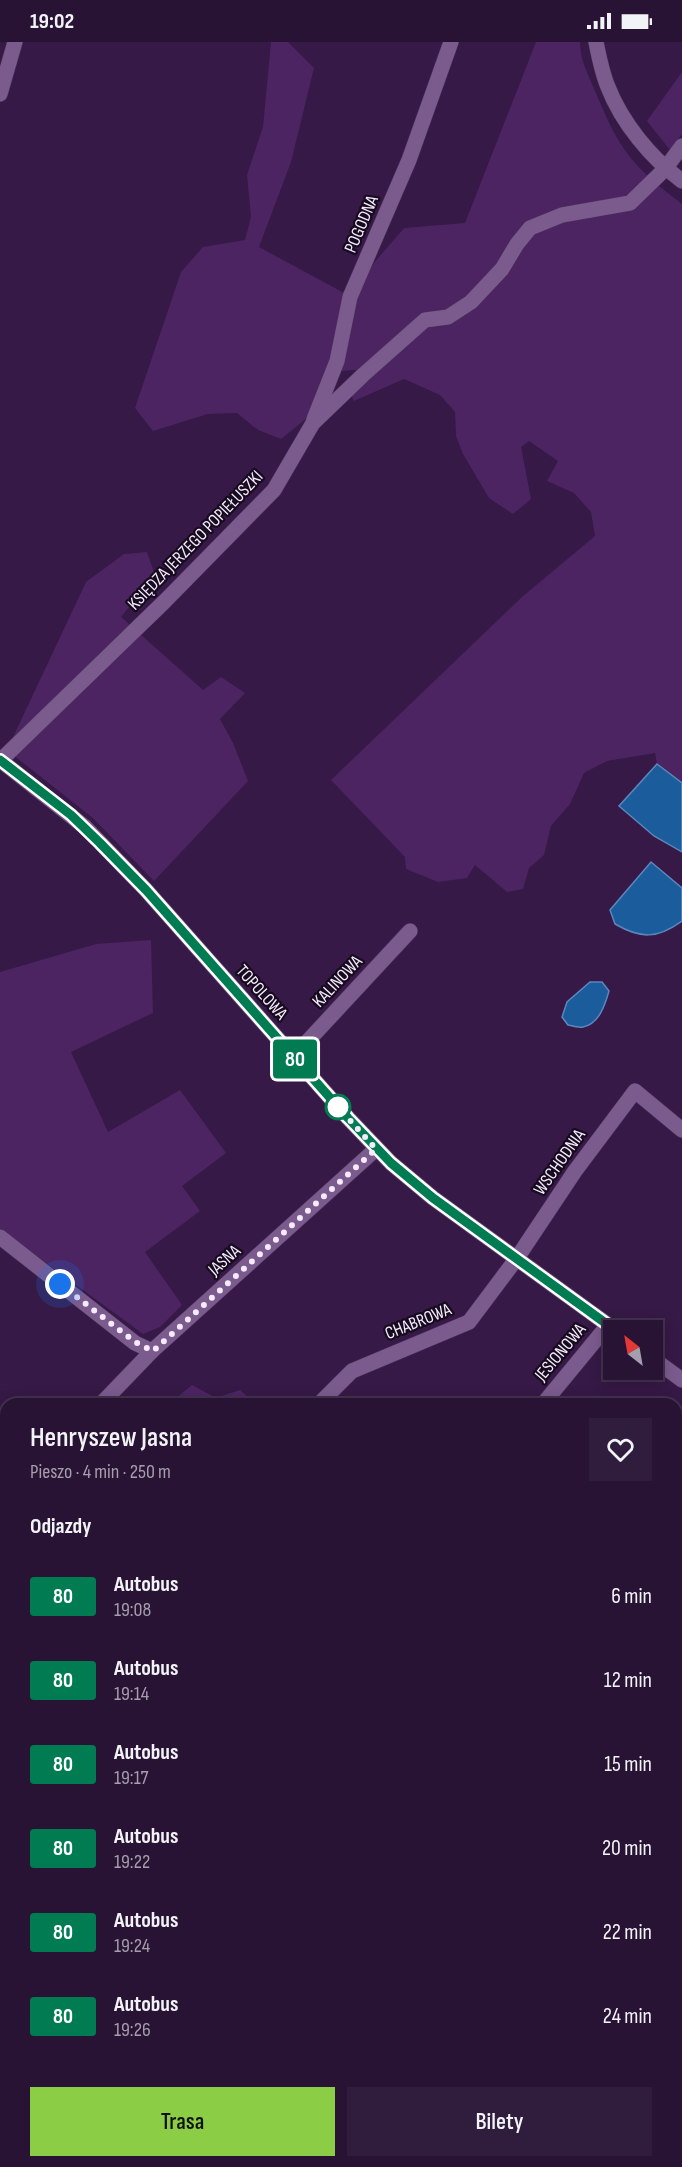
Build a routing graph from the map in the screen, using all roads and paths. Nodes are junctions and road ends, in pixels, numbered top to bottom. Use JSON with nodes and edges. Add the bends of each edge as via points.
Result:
{"nodes":[{"id":1,"x":15,"y":42,"type":"edge"},
{"id":2,"x":451,"y":42,"type":"edge"},
{"id":3,"x":596,"y":42,"type":"edge"},
{"id":4,"x":0,"y":94,"type":"edge"},
{"id":5,"x":682,"y":146,"type":"edge"},
{"id":6,"x":665,"y":169,"type":"junction"},
{"id":7,"x":682,"y":181,"type":"edge"},
{"id":8,"x":313,"y":423,"type":"junction"},
{"id":9,"x":0,"y":761,"type":"edge"},
{"id":10,"x":410,"y":931,"type":"dead end"},
{"id":11,"x":293,"y":1057,"type":"junction"},
{"id":12,"x":682,"y":1130,"type":"edge"},
{"id":13,"x":376,"y":1149,"type":"junction"},
{"id":14,"x":0,"y":1237,"type":"edge"},
{"id":15,"x":517,"y":1258,"type":"junction"},
{"id":16,"x":603,"y":1322,"type":"edge"},
{"id":17,"x":603,"y":1337,"type":"edge"},
{"id":18,"x":153,"y":1351,"type":"junction"},
{"id":19,"x":663,"y":1366,"type":"edge"},
{"id":20,"x":682,"y":1380,"type":"edge"},
{"id":21,"x":106,"y":1398,"type":"edge"},
{"id":22,"x":325,"y":1398,"type":"edge"},
{"id":23,"x":548,"y":1398,"type":"edge"}],
"edges":[{"from":1,"to":4,"type":"street"},
{"from":2,"to":8,"type":"street","name":"POGODNA","via":[[409,160],[350,297],[337,361]]},
{"from":3,"to":6,"type":"street","via":[[608,88],[621,112]]},
{"from":5,"to":6,"type":"street","name":"KSIĘDZA JERZEGO POPIEŁUSZKI"},
{"from":6,"to":7,"type":"street"},
{"from":6,"to":8,"type":"street","name":"KSIĘDZA JERZEGO POPIEŁUSZKI","via":[[630,203],[562,215],[530,228],[502,269],[471,302],[448,317],[425,320]]},
{"from":8,"to":9,"type":"street","name":"KSIĘDZA JERZEGO POPIEŁUSZKI","via":[[274,490]]},
{"from":9,"to":11,"type":"street","name":"TOPOLOWA","via":[[85,827]]},
{"from":10,"to":11,"type":"street","name":"KALINOWA"},
{"from":11,"to":13,"type":"street","name":"TOPOLOWA"},
{"from":12,"to":15,"type":"street","name":"WSCHODNIA","via":[[635,1091]]},
{"from":13,"to":15,"type":"street","name":"TOPOLOWA","via":[[411,1181]]},
{"from":13,"to":18,"type":"street","name":"JASNA"},
{"from":14,"to":18,"type":"street","via":[[135,1342]]},
{"from":15,"to":16,"type":"street","name":"TOPOLOWA"},
{"from":15,"to":22,"type":"street","name":"CHABROWA","via":[[469,1322],[352,1371]]},
{"from":17,"to":23,"type":"street","name":"JESIONOWA"},
{"from":18,"to":21,"type":"street","name":"JASNA"},
{"from":19,"to":20,"type":"street"}]}
